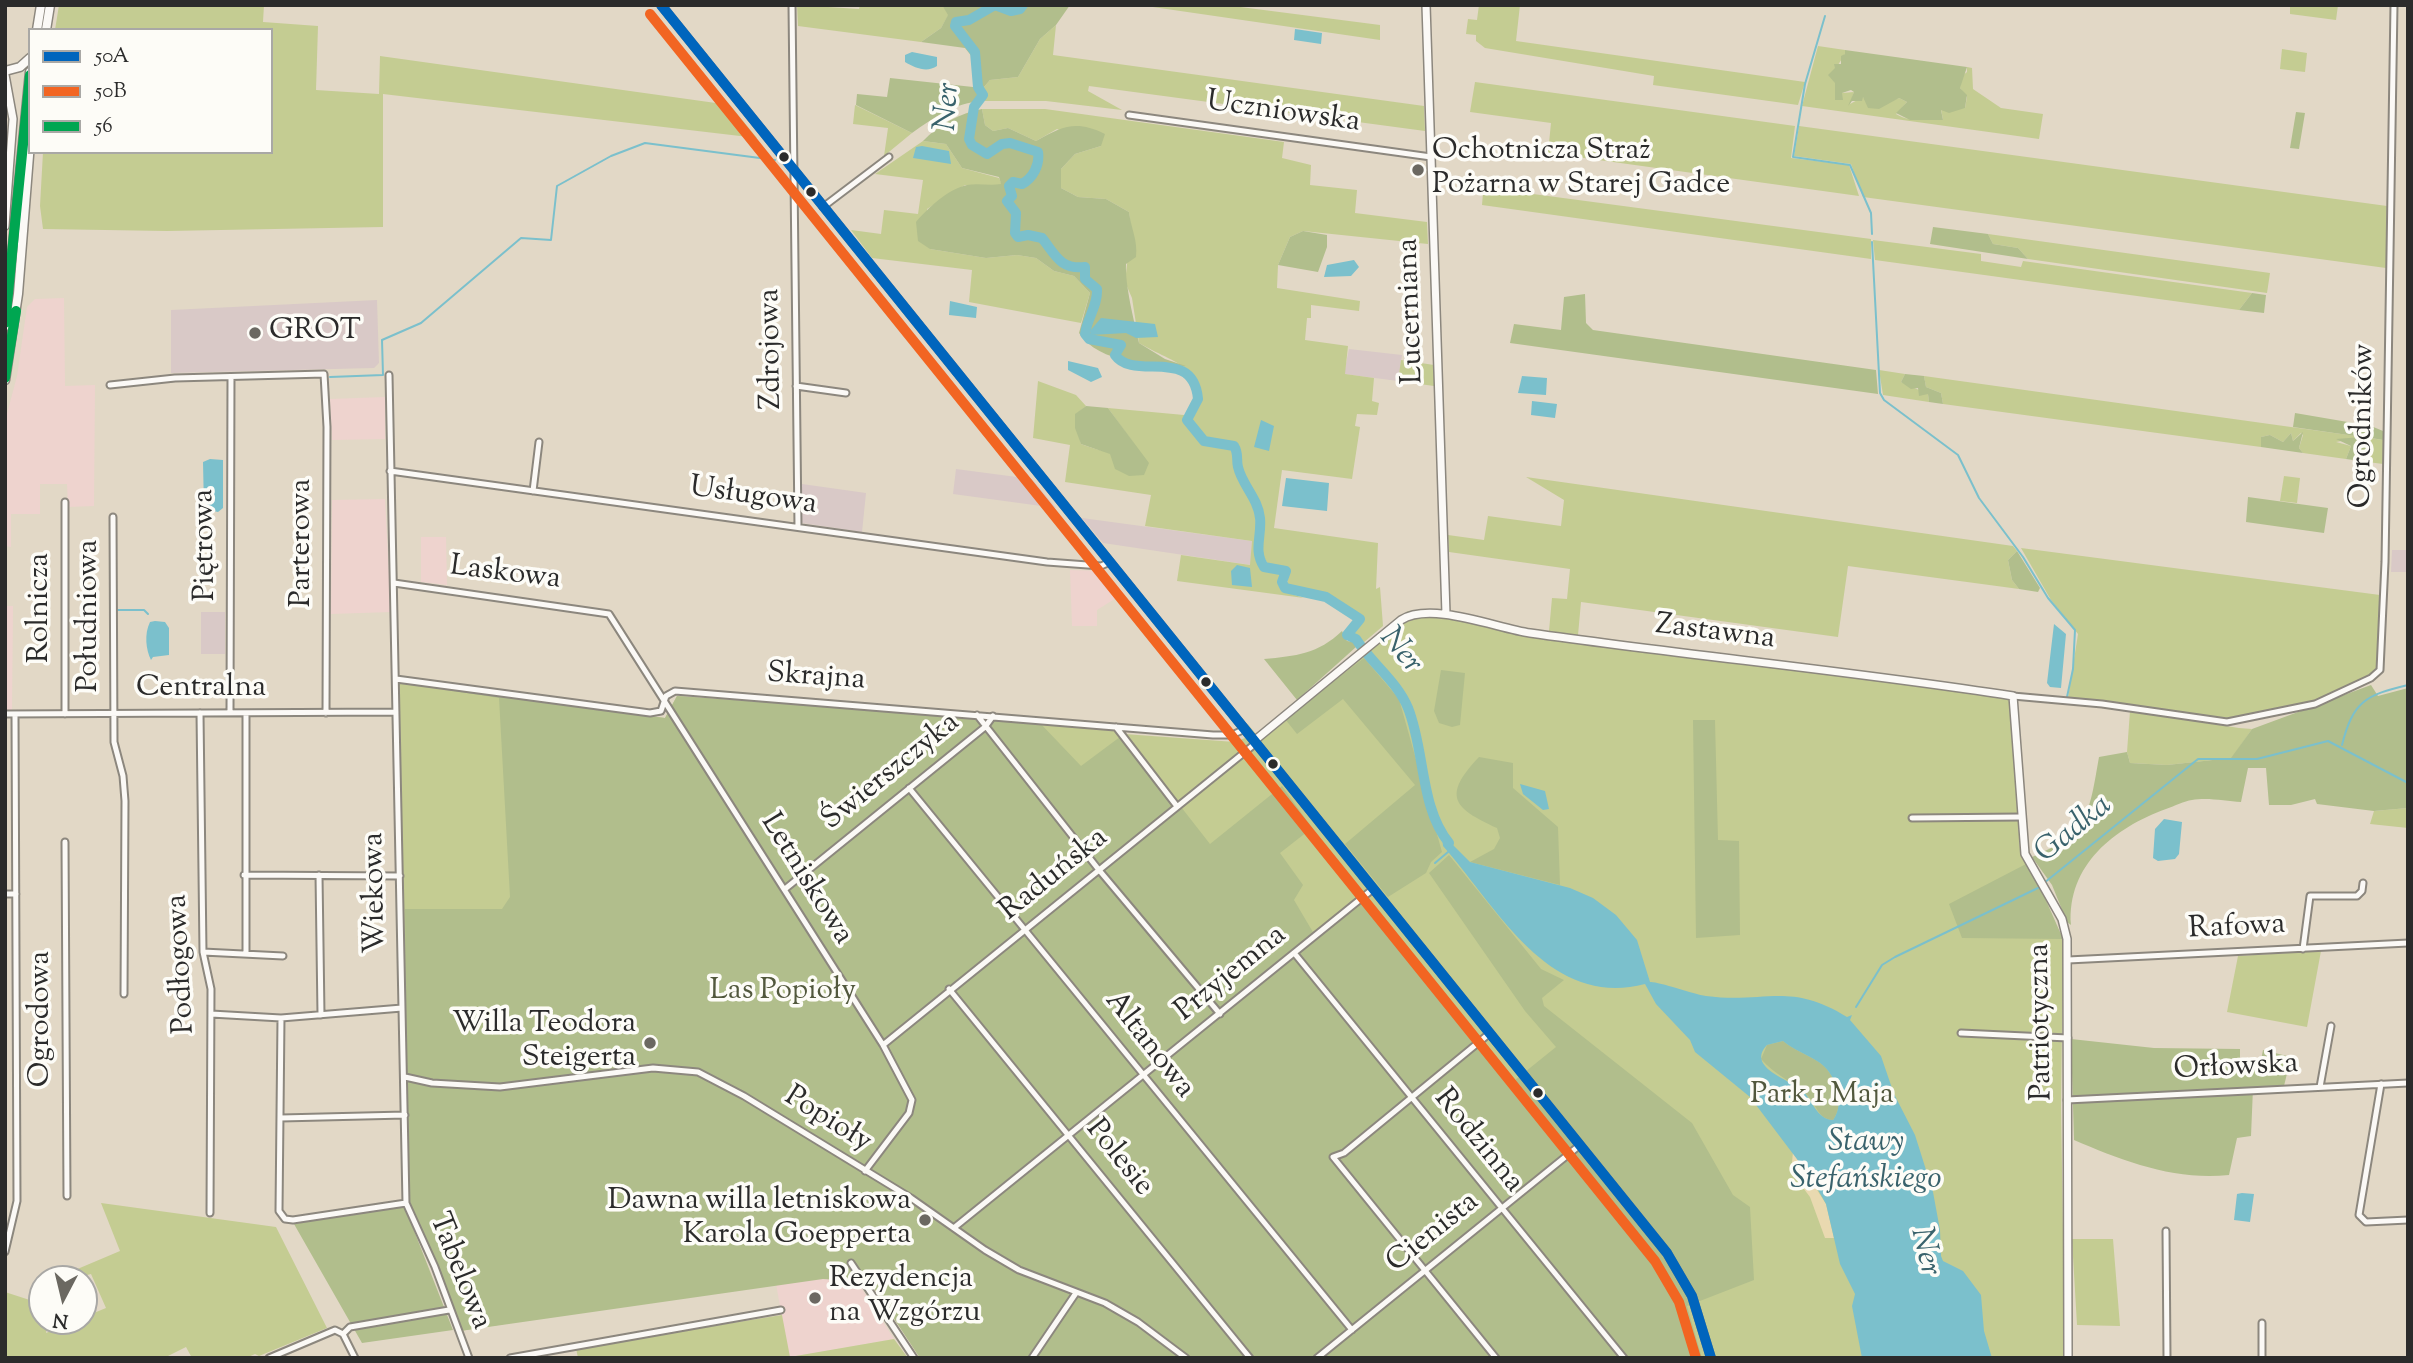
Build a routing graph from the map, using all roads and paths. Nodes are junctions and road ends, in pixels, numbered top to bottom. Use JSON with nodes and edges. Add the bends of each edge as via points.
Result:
{"nodes":[{"id":1,"x":41,"y":5,"type":"edge"},
{"id":2,"x":50,"y":5,"type":"edge"},
{"id":3,"x":661,"y":5,"type":"edge"},
{"id":4,"x":792,"y":5,"type":"edge"},
{"id":5,"x":1426,"y":5,"type":"edge"},
{"id":6,"x":2394,"y":5,"type":"edge"},
{"id":7,"x":37,"y":28,"type":"edge"},
{"id":8,"x":46,"y":28,"type":"edge"},
{"id":9,"x":28,"y":60,"type":"edge"},
{"id":10,"x":6,"y":76,"type":"edge"},
{"id":11,"x":28,"y":95,"type":"edge"},
{"id":12,"x":1129,"y":115,"type":"dead end"},
{"id":13,"x":29,"y":154,"type":"edge"},
{"id":14,"x":889,"y":157,"type":"dead end"},
{"id":15,"x":1431,"y":157,"type":"junction"},
{"id":16,"x":795,"y":171,"type":"junction"},
{"id":17,"x":824,"y":207,"type":"junction"},
{"id":18,"x":5,"y":226,"type":"edge"},
{"id":19,"x":8,"y":324,"type":"edge"},
{"id":20,"x":389,"y":375,"type":"dead end"},
{"id":21,"x":231,"y":377,"type":"junction"},
{"id":22,"x":5,"y":380,"type":"edge"},
{"id":23,"x":110,"y":385,"type":"dead end"},
{"id":24,"x":796,"y":386,"type":"junction"},
{"id":25,"x":846,"y":393,"type":"dead end"},
{"id":26,"x":539,"y":442,"type":"dead end"},
{"id":27,"x":390,"y":471,"type":"junction"},
{"id":28,"x":533,"y":491,"type":"junction"},
{"id":29,"x":65,"y":502,"type":"dead end"},
{"id":30,"x":113,"y":517,"type":"dead end"},
{"id":31,"x":799,"y":526,"type":"junction"},
{"id":32,"x":1110,"y":562,"type":"junction"},
{"id":33,"x":394,"y":583,"type":"junction"},
{"id":34,"x":609,"y":614,"type":"joint"},
{"id":35,"x":1446,"y":614,"type":"junction"},
{"id":36,"x":396,"y":679,"type":"junction"},
{"id":37,"x":2014,"y":696,"type":"junction"},
{"id":38,"x":665,"y":703,"type":"junction"},
{"id":39,"x":396,"y":712,"type":"junction"},
{"id":40,"x":200,"y":713,"type":"junction"},
{"id":41,"x":230,"y":713,"type":"junction"},
{"id":42,"x":246,"y":713,"type":"junction"},
{"id":43,"x":326,"y":713,"type":"junction"},
{"id":44,"x":5,"y":714,"type":"edge"},
{"id":45,"x":15,"y":714,"type":"junction"},
{"id":46,"x":65,"y":714,"type":"junction"},
{"id":47,"x":114,"y":714,"type":"junction"},
{"id":48,"x":977,"y":715,"type":"junction"},
{"id":49,"x":993,"y":716,"type":"junction"},
{"id":50,"x":2214,"y":721,"type":"joint"},
{"id":51,"x":985,"y":727,"type":"junction"},
{"id":52,"x":1116,"y":727,"type":"junction"},
{"id":53,"x":1245,"y":729,"type":"junction"},
{"id":54,"x":1255,"y":742,"type":"junction"},
{"id":55,"x":909,"y":788,"type":"junction"},
{"id":56,"x":1176,"y":805,"type":"junction"},
{"id":57,"x":2021,"y":817,"type":"junction"},
{"id":58,"x":1912,"y":818,"type":"dead end"},
{"id":59,"x":65,"y":842,"type":"dead end"},
{"id":60,"x":1099,"y":870,"type":"junction"},
{"id":61,"x":244,"y":875,"type":"junction"},
{"id":62,"x":320,"y":875,"type":"junction"},
{"id":63,"x":400,"y":876,"type":"junction"},
{"id":64,"x":2363,"y":883,"type":"dead end"},
{"id":65,"x":785,"y":889,"type":"junction"},
{"id":66,"x":1373,"y":889,"type":"junction"},
{"id":67,"x":5,"y":894,"type":"edge"},
{"id":68,"x":16,"y":894,"type":"junction"},
{"id":69,"x":1024,"y":930,"type":"junction"},
{"id":70,"x":2408,"y":943,"type":"edge"},
{"id":71,"x":2303,"y":949,"type":"junction"},
{"id":72,"x":203,"y":952,"type":"junction"},
{"id":73,"x":246,"y":954,"type":"junction"},
{"id":74,"x":1295,"y":954,"type":"junction"},
{"id":75,"x":283,"y":956,"type":"dead end"},
{"id":76,"x":2068,"y":960,"type":"junction"},
{"id":77,"x":949,"y":989,"type":"junction"},
{"id":78,"x":124,"y":994,"type":"dead end"},
{"id":79,"x":402,"y":1008,"type":"junction"},
{"id":80,"x":211,"y":1014,"type":"junction"},
{"id":81,"x":1220,"y":1014,"type":"junction"},
{"id":82,"x":321,"y":1015,"type":"junction"},
{"id":83,"x":281,"y":1018,"type":"junction"},
{"id":84,"x":2331,"y":1026,"type":"dead end"},
{"id":85,"x":1490,"y":1033,"type":"junction"},
{"id":86,"x":1961,"y":1033,"type":"dead end"},
{"id":87,"x":2068,"y":1038,"type":"junction"},
{"id":88,"x":883,"y":1045,"type":"junction"},
{"id":89,"x":1143,"y":1076,"type":"junction"},
{"id":90,"x":405,"y":1077,"type":"junction"},
{"id":91,"x":2408,"y":1083,"type":"edge"},
{"id":92,"x":2381,"y":1084,"type":"junction"},
{"id":93,"x":2320,"y":1087,"type":"junction"},
{"id":94,"x":1412,"y":1098,"type":"junction"},
{"id":95,"x":2067,"y":1100,"type":"junction"},
{"id":96,"x":405,"y":1115,"type":"junction"},
{"id":97,"x":281,"y":1118,"type":"junction"},
{"id":98,"x":1069,"y":1135,"type":"junction"},
{"id":99,"x":1580,"y":1145,"type":"junction"},
{"id":100,"x":865,"y":1171,"type":"junction"},
{"id":101,"x":67,"y":1196,"type":"dead end"},
{"id":102,"x":406,"y":1203,"type":"junction"},
{"id":103,"x":1502,"y":1208,"type":"junction"},
{"id":104,"x":210,"y":1213,"type":"dead end"},
{"id":105,"x":2408,"y":1220,"type":"edge"},
{"id":106,"x":955,"y":1227,"type":"junction"},
{"id":107,"x":2166,"y":1231,"type":"dead end"},
{"id":108,"x":5,"y":1252,"type":"edge"},
{"id":109,"x":851,"y":1262,"type":"dead end"},
{"id":110,"x":1425,"y":1270,"type":"junction"},
{"id":111,"x":1076,"y":1293,"type":"junction"},
{"id":112,"x":449,"y":1310,"type":"junction"},
{"id":113,"x":781,"y":1310,"type":"dead end"},
{"id":114,"x":2262,"y":1323,"type":"dead end"},
{"id":115,"x":1352,"y":1330,"type":"junction"},
{"id":116,"x":343,"y":1334,"type":"junction"},
{"id":117,"x":269,"y":1358,"type":"edge"},
{"id":118,"x":355,"y":1358,"type":"edge"},
{"id":119,"x":469,"y":1358,"type":"edge"},
{"id":120,"x":510,"y":1358,"type":"edge"},
{"id":121,"x":914,"y":1358,"type":"edge"},
{"id":122,"x":1032,"y":1358,"type":"edge"},
{"id":123,"x":1186,"y":1358,"type":"edge"},
{"id":124,"x":1250,"y":1358,"type":"edge"},
{"id":125,"x":1317,"y":1358,"type":"edge"},
{"id":126,"x":1496,"y":1358,"type":"edge"},
{"id":127,"x":1624,"y":1358,"type":"edge"},
{"id":128,"x":1711,"y":1358,"type":"edge"},
{"id":129,"x":2068,"y":1358,"type":"edge"},
{"id":130,"x":2167,"y":1358,"type":"edge"},
{"id":131,"x":2262,"y":1358,"type":"edge"}],
"edges":[{"from":1,"to":7,"type":"main road"},
{"from":2,"to":8,"type":"main road"},
{"from":3,"to":16,"type":"street"},
{"from":4,"to":16,"type":"street","name":"Zdrojowa"},
{"from":5,"to":15,"type":"street","name":"Lucerniana"},
{"from":6,"to":50,"type":"street","name":"Ogrodników","via":[[2382,663],[2371,678],[2315,704],[2241,721]]},
{"from":9,"to":10,"type":"main road"},
{"from":10,"to":18,"type":"street","via":[[13,118]]},
{"from":11,"to":19,"type":"main road"},
{"from":12,"to":15,"type":"street","name":"Uczniowska"},
{"from":13,"to":19,"type":"main road"},
{"from":14,"to":17,"type":"street"},
{"from":15,"to":35,"type":"street","name":"Lucerniana"},
{"from":16,"to":17,"type":"street"},
{"from":16,"to":24,"type":"street","name":"Zdrojowa"},
{"from":17,"to":32,"type":"street"},
{"from":19,"to":22,"type":"main road"},
{"from":20,"to":27,"type":"street","name":"Wiekowa"},
{"from":21,"to":23,"type":"street"},
{"from":21,"to":41,"type":"street","name":"Piętrowa"},
{"from":21,"to":43,"type":"street","name":"Parterowa","via":[[324,374]]},
{"from":24,"to":25,"type":"street"},
{"from":24,"to":31,"type":"street","name":"Zdrojowa"},
{"from":26,"to":28,"type":"street"},
{"from":27,"to":28,"type":"street","name":"Usługowa"},
{"from":27,"to":33,"type":"street","name":"Wiekowa"},
{"from":28,"to":31,"type":"street","name":"Usługowa"},
{"from":29,"to":46,"type":"street","name":"Rolnicza"},
{"from":30,"to":47,"type":"street","name":"Południowa"},
{"from":31,"to":32,"type":"street","name":"Usługowa","via":[[1047,562],[1101,566]]},
{"from":32,"to":53,"type":"street"},
{"from":33,"to":34,"type":"street","name":"Laskowa"},
{"from":33,"to":36,"type":"street","name":"Wiekowa"},
{"from":34,"to":38,"type":"street","name":"Letniskowa"},
{"from":35,"to":37,"type":"street","name":"Zastawna","via":[[1528,632]]},
{"from":35,"to":54,"type":"street","name":"Zastawna","via":[[1406,617]]},
{"from":36,"to":38,"type":"street","name":"Skrajna","via":[[650,713],[661,711]]},
{"from":36,"to":39,"type":"street","name":"Wiekowa"},
{"from":37,"to":50,"type":"street","name":"Zastawna"},
{"from":37,"to":57,"type":"street","name":"Patriotyczna"},
{"from":38,"to":48,"type":"street","name":"Skrajna","via":[[666,696],[675,691]]},
{"from":38,"to":65,"type":"street","name":"Letniskowa"},
{"from":39,"to":43,"type":"street","name":"Centralna"},
{"from":39,"to":63,"type":"street","name":"Wiekowa"},
{"from":40,"to":41,"type":"street","name":"Centralna"},
{"from":40,"to":47,"type":"street","name":"Centralna"},
{"from":40,"to":72,"type":"street","name":"Podłogowa"},
{"from":41,"to":42,"type":"street","name":"Centralna"},
{"from":42,"to":43,"type":"street","name":"Centralna"},
{"from":42,"to":61,"type":"street"},
{"from":44,"to":45,"type":"street","name":"Centralna"},
{"from":45,"to":46,"type":"street","name":"Centralna"},
{"from":45,"to":68,"type":"street"},
{"from":46,"to":47,"type":"street","name":"Centralna"},
{"from":47,"to":78,"type":"street","name":"Południowa","via":[[125,801]]},
{"from":48,"to":49,"type":"street","name":"Skrajna"},
{"from":48,"to":51,"type":"street"},
{"from":49,"to":51,"type":"street","name":"Świerszczyka"},
{"from":49,"to":52,"type":"street","name":"Skrajna"},
{"from":51,"to":55,"type":"street","name":"Świerszczyka"},
{"from":51,"to":60,"type":"street"},
{"from":52,"to":53,"type":"street","name":"Skrajna","via":[[1224,736]]},
{"from":52,"to":56,"type":"street"},
{"from":53,"to":54,"type":"street"},
{"from":54,"to":56,"type":"street","name":"Raduńska"},
{"from":54,"to":66,"type":"street"},
{"from":55,"to":65,"type":"street","name":"Świerszczyka"},
{"from":55,"to":69,"type":"street","name":"Altanowa"},
{"from":56,"to":60,"type":"street","name":"Raduńska"},
{"from":57,"to":58,"type":"street"},
{"from":57,"to":76,"type":"street","name":"Patriotyczna","via":[[2025,854],[2064,925]]},
{"from":59,"to":101,"type":"street","name":"Ogrodowa"},
{"from":60,"to":69,"type":"street","name":"Raduńska"},
{"from":60,"to":81,"type":"street"},
{"from":61,"to":62,"type":"street"},
{"from":61,"to":73,"type":"street"},
{"from":62,"to":63,"type":"street"},
{"from":62,"to":82,"type":"street"},
{"from":63,"to":79,"type":"street","name":"Wiekowa"},
{"from":64,"to":71,"type":"street","via":[[2357,896],[2310,896]]},
{"from":65,"to":88,"type":"street","name":"Letniskowa"},
{"from":66,"to":74,"type":"street","name":"Przyjemna"},
{"from":66,"to":85,"type":"street"},
{"from":67,"to":68,"type":"street"},
{"from":68,"to":108,"type":"street","via":[[17,1204]]},
{"from":69,"to":77,"type":"street","name":"Raduńska"},
{"from":69,"to":89,"type":"street","name":"Altanowa"},
{"from":70,"to":71,"type":"street","name":"Rafowa"},
{"from":71,"to":76,"type":"street","name":"Rafowa"},
{"from":72,"to":73,"type":"street"},
{"from":72,"to":80,"type":"street","name":"Podłogowa","via":[[210,978]]},
{"from":73,"to":75,"type":"street"},
{"from":74,"to":81,"type":"street","name":"Przyjemna"},
{"from":74,"to":94,"type":"street","name":"Rodzinna"},
{"from":76,"to":87,"type":"street","name":"Patriotyczna"},
{"from":77,"to":88,"type":"street","name":"Raduńska"},
{"from":77,"to":98,"type":"street","name":"Polesie"},
{"from":79,"to":82,"type":"street"},
{"from":79,"to":90,"type":"street","name":"Wiekowa"},
{"from":80,"to":83,"type":"street"},
{"from":80,"to":104,"type":"street","name":"Podłogowa"},
{"from":81,"to":89,"type":"street","name":"Przyjemna"},
{"from":82,"to":83,"type":"street"},
{"from":83,"to":97,"type":"street"},
{"from":84,"to":93,"type":"street"},
{"from":85,"to":94,"type":"street"},
{"from":85,"to":99,"type":"street"},
{"from":86,"to":87,"type":"street"},
{"from":87,"to":95,"type":"street","name":"Patriotyczna"},
{"from":88,"to":100,"type":"street","name":"Letniskowa","via":[[912,1100],[909,1113]]},
{"from":89,"to":98,"type":"street","name":"Przyjemna"},
{"from":89,"to":115,"type":"street","name":"Altanowa"},
{"from":90,"to":96,"type":"street","name":"Wiekowa"},
{"from":90,"to":100,"type":"street","name":"Popioły","via":[[500,1087],[653,1068],[698,1072]]},
{"from":91,"to":92,"type":"street","name":"Orłowska"},
{"from":92,"to":93,"type":"street","name":"Orłowska"},
{"from":92,"to":105,"type":"street","via":[[2359,1218],[2366,1222]]},
{"from":93,"to":95,"type":"street","name":"Orłowska"},
{"from":94,"to":103,"type":"street","name":"Rodzinna"},
{"from":94,"to":110,"type":"street","via":[[1333,1157]]},
{"from":95,"to":129,"type":"street","name":"Patriotyczna"},
{"from":96,"to":97,"type":"street"},
{"from":96,"to":102,"type":"street","name":"Wiekowa"},
{"from":97,"to":102,"type":"street","via":[[279,1211],[285,1219]]},
{"from":98,"to":106,"type":"street","name":"Przyjemna"},
{"from":98,"to":124,"type":"street","name":"Polesie"},
{"from":99,"to":103,"type":"street","name":"Cienista"},
{"from":99,"to":128,"type":"street","via":[[1678,1268],[1699,1314]]},
{"from":100,"to":106,"type":"street","name":"Popioły"},
{"from":102,"to":112,"type":"street","name":"Tabelowa"},
{"from":103,"to":110,"type":"street","name":"Cienista"},
{"from":103,"to":127,"type":"street","name":"Rodzinna"},
{"from":106,"to":111,"type":"street","name":"Popioły","via":[[1019,1270]]},
{"from":107,"to":130,"type":"street"},
{"from":109,"to":121,"type":"street"},
{"from":110,"to":115,"type":"street","name":"Cienista"},
{"from":110,"to":126,"type":"street"},
{"from":111,"to":122,"type":"street"},
{"from":111,"to":123,"type":"street","name":"Popioły","via":[[1138,1322]]},
{"from":112,"to":116,"type":"street","via":[[350,1326]]},
{"from":112,"to":119,"type":"street","name":"Tabelowa"},
{"from":113,"to":120,"type":"street"},
{"from":114,"to":131,"type":"street"},
{"from":115,"to":125,"type":"street","name":"Cienista"},
{"from":116,"to":117,"type":"street","via":[[331,1330]]},
{"from":116,"to":118,"type":"street"}]}
